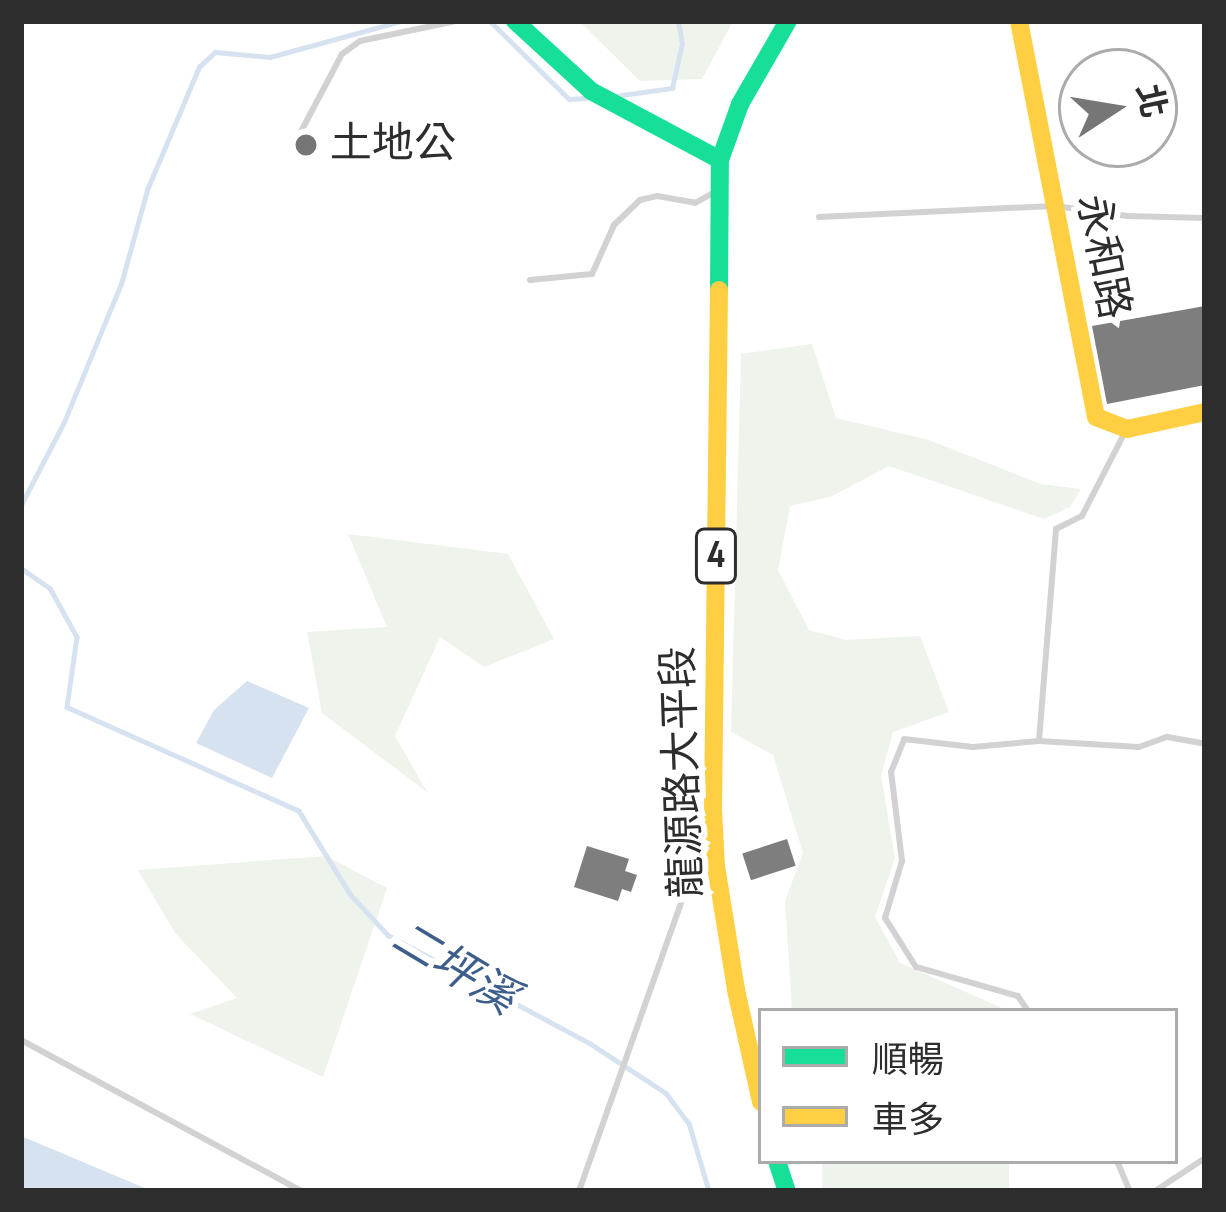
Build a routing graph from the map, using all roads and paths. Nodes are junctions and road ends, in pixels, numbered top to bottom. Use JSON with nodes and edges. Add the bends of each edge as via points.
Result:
{"nodes":[{"id":1,"x":456,"y":21,"type":"edge"},
{"id":2,"x":515,"y":21,"type":"edge"},
{"id":3,"x":788,"y":21,"type":"edge"},
{"id":4,"x":1019,"y":21,"type":"edge"},
{"id":5,"x":297,"y":139,"type":"dead end"},
{"id":6,"x":720,"y":160,"type":"junction"},
{"id":7,"x":720,"y":189,"type":"junction"},
{"id":8,"x":1055,"y":206,"type":"junction"},
{"id":9,"x":819,"y":217,"type":"dead end"},
{"id":10,"x":1205,"y":218,"type":"edge"},
{"id":11,"x":530,"y":280,"type":"dead end"},
{"id":12,"x":1205,"y":412,"type":"edge"},
{"id":13,"x":1119,"y":428,"type":"junction"},
{"id":14,"x":1039,"y":741,"type":"junction"},
{"id":15,"x":1205,"y":744,"type":"edge"},
{"id":16,"x":713,"y":809,"type":"junction"},
{"id":17,"x":1026,"y":1008,"type":"edge"},
{"id":18,"x":21,"y":1040,"type":"edge"},
{"id":19,"x":758,"y":1089,"type":"edge"},
{"id":20,"x":1205,"y":1158,"type":"edge"},
{"id":21,"x":302,"y":1191,"type":"edge"},
{"id":22,"x":579,"y":1191,"type":"edge"},
{"id":23,"x":1155,"y":1191,"type":"edge"}],
"edges":[{"from":1,"to":5,"type":"lane","via":[[380,36],[342,54]]},
{"from":2,"to":6,"type":"main road","via":[[591,91]]},
{"from":3,"to":6,"type":"main road","name":"龍源路大平段","number":"4","via":[[740,104]]},
{"from":4,"to":8,"type":"main road","name":"永和路"},
{"from":6,"to":7,"type":"main road","name":"龍源路大平段","number":"4"},
{"from":7,"to":11,"type":"lane","via":[[694,203],[640,200],[614,225],[592,274]]},
{"from":7,"to":16,"type":"main road","name":"龍源路大平段","number":"4"},
{"from":8,"to":9,"type":"lane"},
{"from":8,"to":10,"type":"lane"},
{"from":8,"to":13,"type":"main road","name":"永和路","via":[[1096,417]]},
{"from":12,"to":13,"type":"main road"},
{"from":13,"to":14,"type":"lane","via":[[1082,516],[1056,529]]},
{"from":14,"to":15,"type":"lane","via":[[1139,747],[1166,737]]},
{"from":14,"to":17,"type":"lane","via":[[973,747],[904,739],[891,772],[902,860],[885,918],[916,967],[1018,996]]},
{"from":16,"to":19,"type":"main road","name":"龍源路大平段","number":"4","via":[[716,866]]},
{"from":16,"to":22,"type":"lane"},
{"from":18,"to":21,"type":"lane"},
{"from":20,"to":23,"type":"lane"}]}
